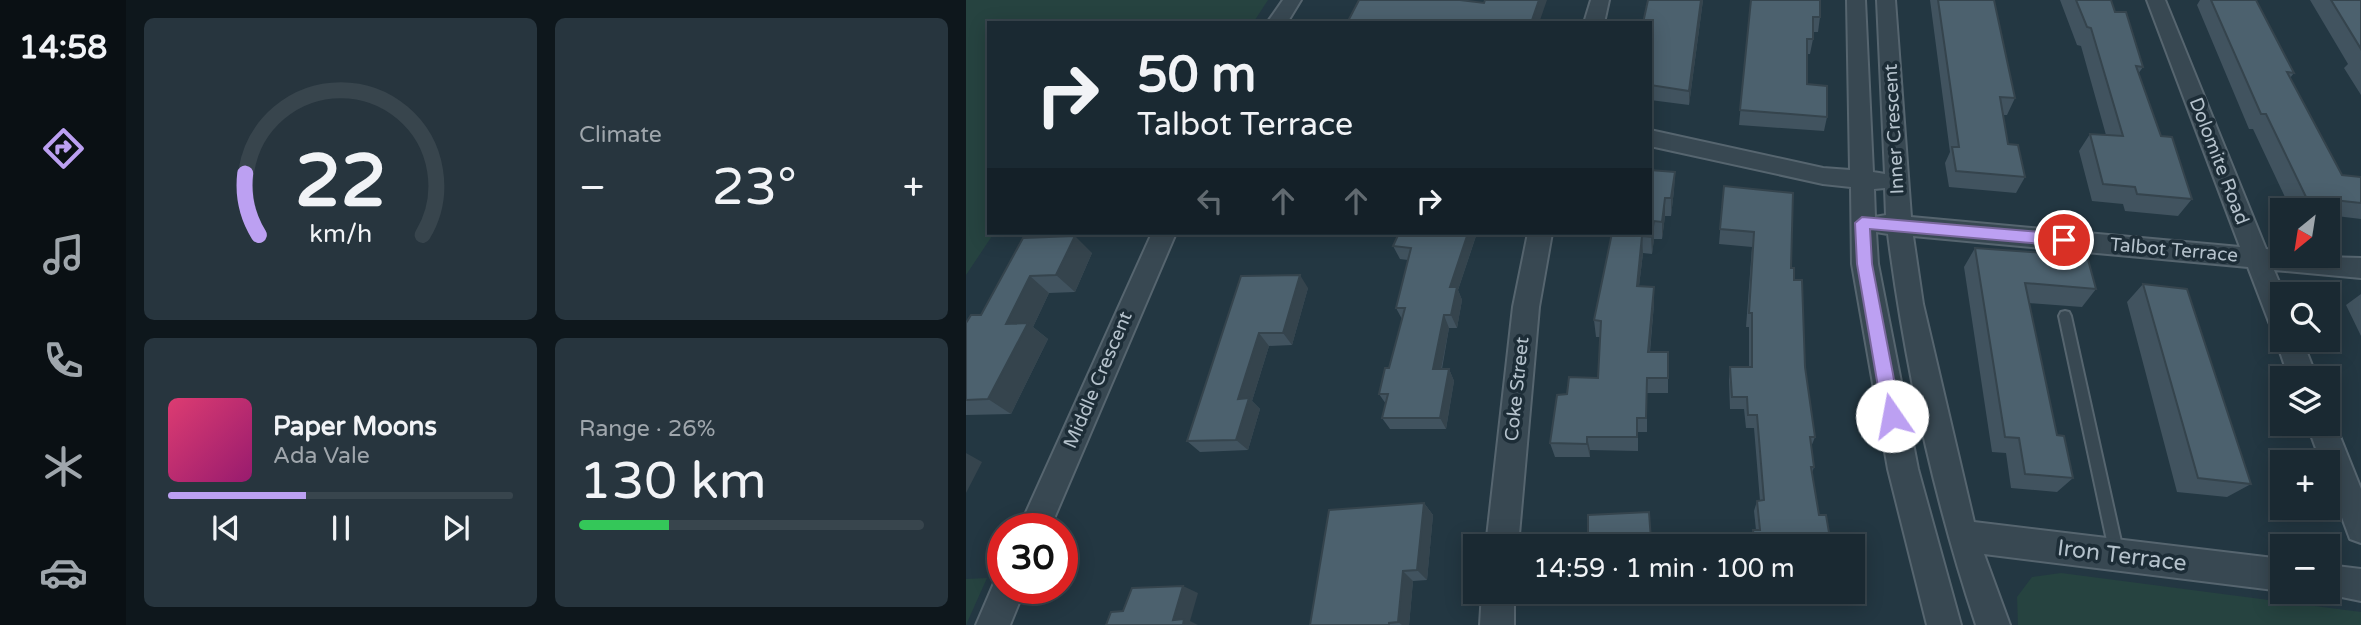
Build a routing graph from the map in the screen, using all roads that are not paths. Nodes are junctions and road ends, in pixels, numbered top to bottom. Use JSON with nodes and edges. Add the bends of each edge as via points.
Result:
{"nodes":[{"id":1,"x":1292,"y":0,"type":"edge"},
{"id":2,"x":1600,"y":0,"type":"edge"},
{"id":3,"x":1856,"y":0,"type":"edge"},
{"id":4,"x":1886,"y":0,"type":"edge"},
{"id":5,"x":2155,"y":0,"type":"edge"},
{"id":6,"x":1278,"y":21,"type":"edge"},
{"id":7,"x":1595,"y":21,"type":"edge"},
{"id":8,"x":1652,"y":138,"type":"edge"},
{"id":9,"x":1861,"y":180,"type":"junction"},
{"id":10,"x":1898,"y":183,"type":"junction"},
{"id":11,"x":1862,"y":223,"type":"junction"},
{"id":12,"x":1899,"y":226,"type":"junction"},
{"id":13,"x":1163,"y":235,"type":"edge"},
{"id":14,"x":1539,"y":235,"type":"edge"},
{"id":15,"x":2257,"y":257,"type":"junction"},
{"id":16,"x":2361,"y":268,"type":"edge"},
{"id":17,"x":2270,"y":291,"type":"edge"},
{"id":18,"x":2065,"y":316,"type":"dead end"},
{"id":19,"x":2326,"y":436,"type":"edge"},
{"id":20,"x":1041,"y":513,"type":"edge"},
{"id":21,"x":2361,"y":528,"type":"edge"},
{"id":22,"x":1503,"y":534,"type":"edge"},
{"id":23,"x":1962,"y":536,"type":"junction"},
{"id":24,"x":2118,"y":555,"type":"junction"},
{"id":25,"x":2270,"y":574,"type":"edge"},
{"id":26,"x":2340,"y":582,"type":"edge"},
{"id":27,"x":2361,"y":585,"type":"edge"},
{"id":28,"x":1002,"y":604,"type":"edge"},
{"id":29,"x":1498,"y":604,"type":"edge"},
{"id":30,"x":993,"y":625,"type":"edge"},
{"id":31,"x":1497,"y":625,"type":"edge"},
{"id":32,"x":1944,"y":625,"type":"edge"},
{"id":33,"x":1993,"y":625,"type":"edge"}],
"edges":[{"from":1,"to":6,"type":"street"},
{"from":2,"to":7,"type":"street"},
{"from":3,"to":9,"type":"street","name":"Inner Crescent"},
{"from":4,"to":10,"type":"street","name":"Inner Crescent"},
{"from":5,"to":15,"type":"street","name":"Dolomite Road"},
{"from":8,"to":9,"type":"street","via":[[1742,160]]},
{"from":9,"to":10,"type":"street"},
{"from":9,"to":11,"type":"street","name":"Inner Crescent"},
{"from":10,"to":12,"type":"street","name":"Inner Crescent"},
{"from":11,"to":12,"type":"street","name":"Talbot Terrace"},
{"from":11,"to":32,"type":"street","name":"Inner Crescent","via":[[1881,363],[1906,482]]},
{"from":12,"to":15,"type":"street","name":"Talbot Terrace"},
{"from":12,"to":23,"type":"street","name":"Inner Crescent","via":[[1910,304]]},
{"from":13,"to":20,"type":"street","name":"Middle Crescent"},
{"from":14,"to":22,"type":"street","name":"Coke Street","via":[[1526,307]]},
{"from":15,"to":16,"type":"street","name":"Talbot Terrace"},
{"from":15,"to":17,"type":"street","name":"Dolomite Road"},
{"from":18,"to":24,"type":"lane"},
{"from":19,"to":21,"type":"street"},
{"from":23,"to":24,"type":"street","name":"Iron Terrace"},
{"from":23,"to":33,"type":"street","name":"Inner Crescent"},
{"from":24,"to":25,"type":"street","name":"Iron Terrace"},
{"from":26,"to":27,"type":"street"},
{"from":28,"to":30,"type":"street"},
{"from":29,"to":31,"type":"street"}]}
